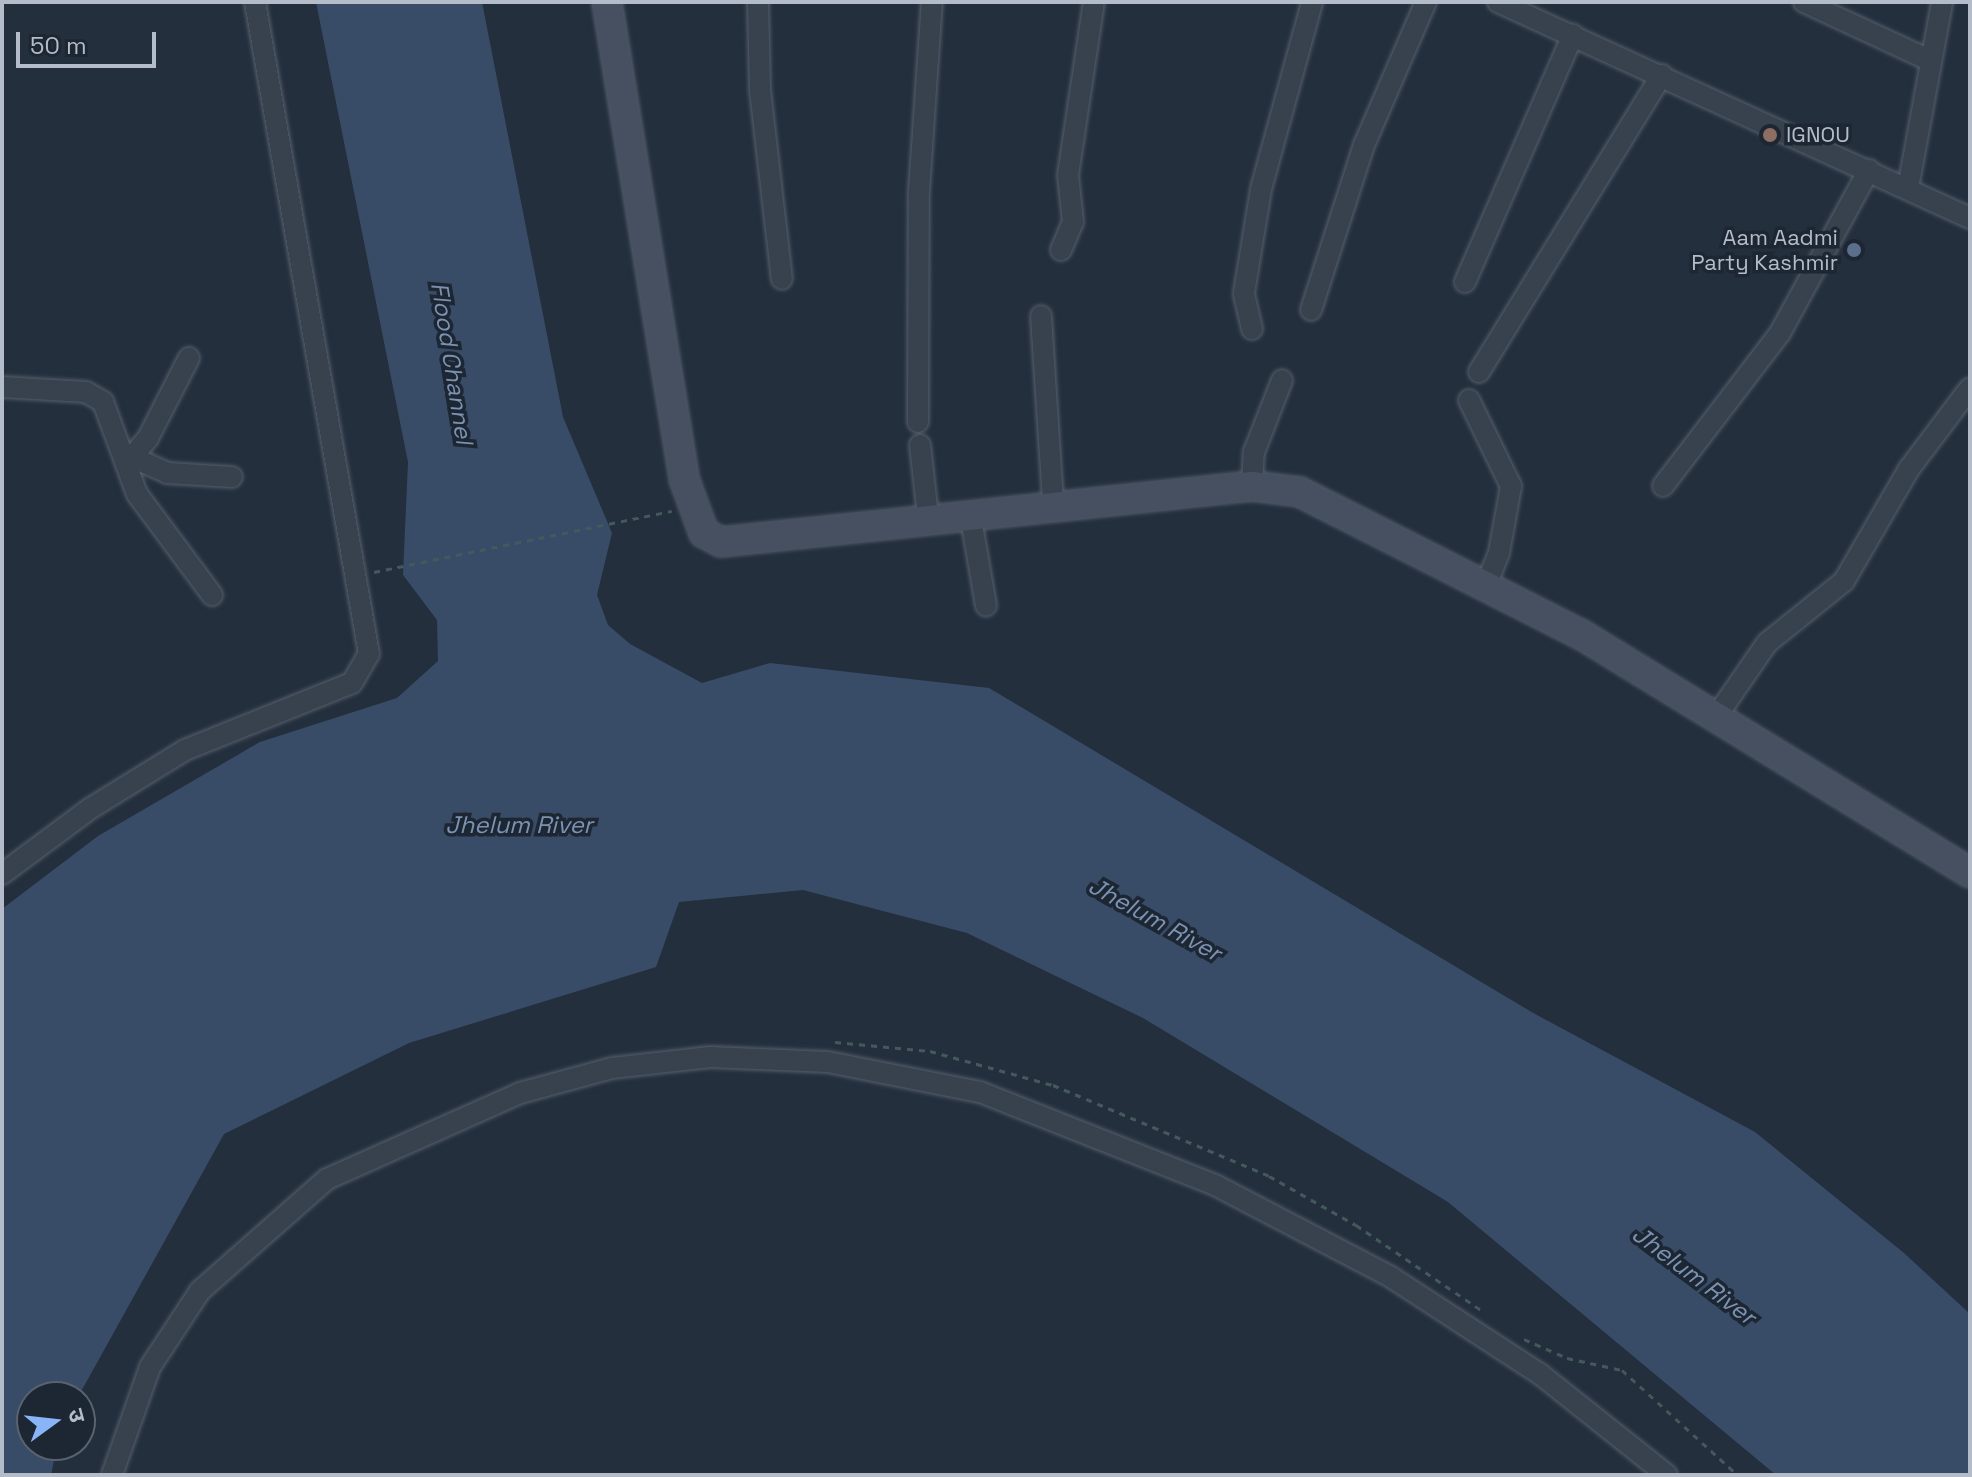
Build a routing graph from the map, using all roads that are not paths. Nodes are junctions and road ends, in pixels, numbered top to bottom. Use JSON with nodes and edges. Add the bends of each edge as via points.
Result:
{"nodes":[{"id":1,"x":255,"y":2,"type":"edge"},
{"id":2,"x":607,"y":2,"type":"edge"},
{"id":3,"x":758,"y":2,"type":"edge"},
{"id":4,"x":932,"y":2,"type":"edge"},
{"id":5,"x":1094,"y":2,"type":"edge"},
{"id":6,"x":1312,"y":2,"type":"edge"},
{"id":7,"x":1426,"y":2,"type":"edge"},
{"id":8,"x":1498,"y":2,"type":"edge"},
{"id":9,"x":1804,"y":2,"type":"edge"},
{"id":10,"x":1942,"y":2,"type":"edge"},
{"id":11,"x":1573,"y":35,"type":"junction"},
{"id":12,"x":1929,"y":60,"type":"junction"},
{"id":13,"x":1662,"y":75,"type":"junction"},
{"id":14,"x":1869,"y":170,"type":"junction"},
{"id":15,"x":1908,"y":188,"type":"junction"},
{"id":16,"x":1970,"y":218,"type":"edge"},
{"id":17,"x":1061,"y":250,"type":"dead end"},
{"id":18,"x":782,"y":279,"type":"dead end"},
{"id":19,"x":1465,"y":282,"type":"dead end"},
{"id":20,"x":1311,"y":310,"type":"dead end"},
{"id":21,"x":1041,"y":316,"type":"dead end"},
{"id":22,"x":1252,"y":329,"type":"dead end"},
{"id":23,"x":189,"y":358,"type":"dead end"},
{"id":24,"x":1479,"y":372,"type":"dead end"},
{"id":25,"x":1282,"y":380,"type":"dead end"},
{"id":26,"x":2,"y":387,"type":"edge"},
{"id":27,"x":1970,"y":388,"type":"edge"},
{"id":28,"x":1469,"y":400,"type":"dead end"},
{"id":29,"x":918,"y":422,"type":"dead end"},
{"id":30,"x":920,"y":445,"type":"dead end"},
{"id":31,"x":131,"y":461,"type":"junction"},
{"id":32,"x":232,"y":477,"type":"dead end"},
{"id":33,"x":1252,"y":486,"type":"junction"},
{"id":34,"x":1663,"y":486,"type":"dead end"},
{"id":35,"x":1053,"y":504,"type":"junction"},
{"id":36,"x":970,"y":513,"type":"junction"},
{"id":37,"x":928,"y":516,"type":"junction"},
{"id":38,"x":1485,"y":587,"type":"junction"},
{"id":39,"x":212,"y":595,"type":"dead end"},
{"id":40,"x":986,"y":606,"type":"dead end"},
{"id":41,"x":1716,"y":717,"type":"junction"},
{"id":42,"x":1970,"y":873,"type":"edge"},
{"id":43,"x":2,"y":874,"type":"edge"},
{"id":44,"x":112,"y":1475,"type":"edge"},
{"id":45,"x":1667,"y":1475,"type":"edge"}],
"edges":[{"from":1,"to":43,"type":"street","via":[[369,654],[352,683],[185,750],[91,808]]},
{"from":2,"to":37,"type":"main road","via":[[684,479],[704,533],[721,542]]},
{"from":3,"to":18,"type":"street","via":[[760,90]]},
{"from":4,"to":29,"type":"street","via":[[919,191]]},
{"from":5,"to":17,"type":"street","via":[[1067,185],[1073,222]]},
{"from":6,"to":22,"type":"street","via":[[1261,189],[1244,293]]},
{"from":7,"to":20,"type":"street","via":[[1364,145]]},
{"from":8,"to":11,"type":"street"},
{"from":9,"to":12,"type":"street"},
{"from":10,"to":12,"type":"street"},
{"from":11,"to":13,"type":"street"},
{"from":11,"to":19,"type":"street"},
{"from":12,"to":15,"type":"street"},
{"from":13,"to":14,"type":"street"},
{"from":13,"to":24,"type":"street"},
{"from":14,"to":15,"type":"street"},
{"from":14,"to":34,"type":"street","via":[[1780,333]]},
{"from":15,"to":16,"type":"street"},
{"from":21,"to":35,"type":"street"},
{"from":23,"to":31,"type":"street"},
{"from":25,"to":33,"type":"street","via":[[1254,452]]},
{"from":26,"to":31,"type":"street","via":[[95,397],[111,414]]},
{"from":27,"to":41,"type":"street","via":[[1909,469],[1844,581],[1767,643]]},
{"from":28,"to":38,"type":"street","via":[[1511,486],[1499,553]]},
{"from":30,"to":37,"type":"street"},
{"from":31,"to":32,"type":"street","via":[[167,473]]},
{"from":31,"to":39,"type":"street","via":[[137,494]]},
{"from":33,"to":35,"type":"main road"},
{"from":33,"to":38,"type":"main road","via":[[1300,492]]},
{"from":35,"to":36,"type":"main road"},
{"from":36,"to":37,"type":"main road"},
{"from":36,"to":40,"type":"street"},
{"from":38,"to":41,"type":"main road","via":[[1582,635]]},
{"from":41,"to":42,"type":"main road"},
{"from":44,"to":45,"type":"street","via":[[150,1367],[200,1291],[327,1179],[520,1093],[612,1068],[710,1057],[828,1062],[980,1092],[1217,1186],[1391,1277],[1540,1374]]}]}
